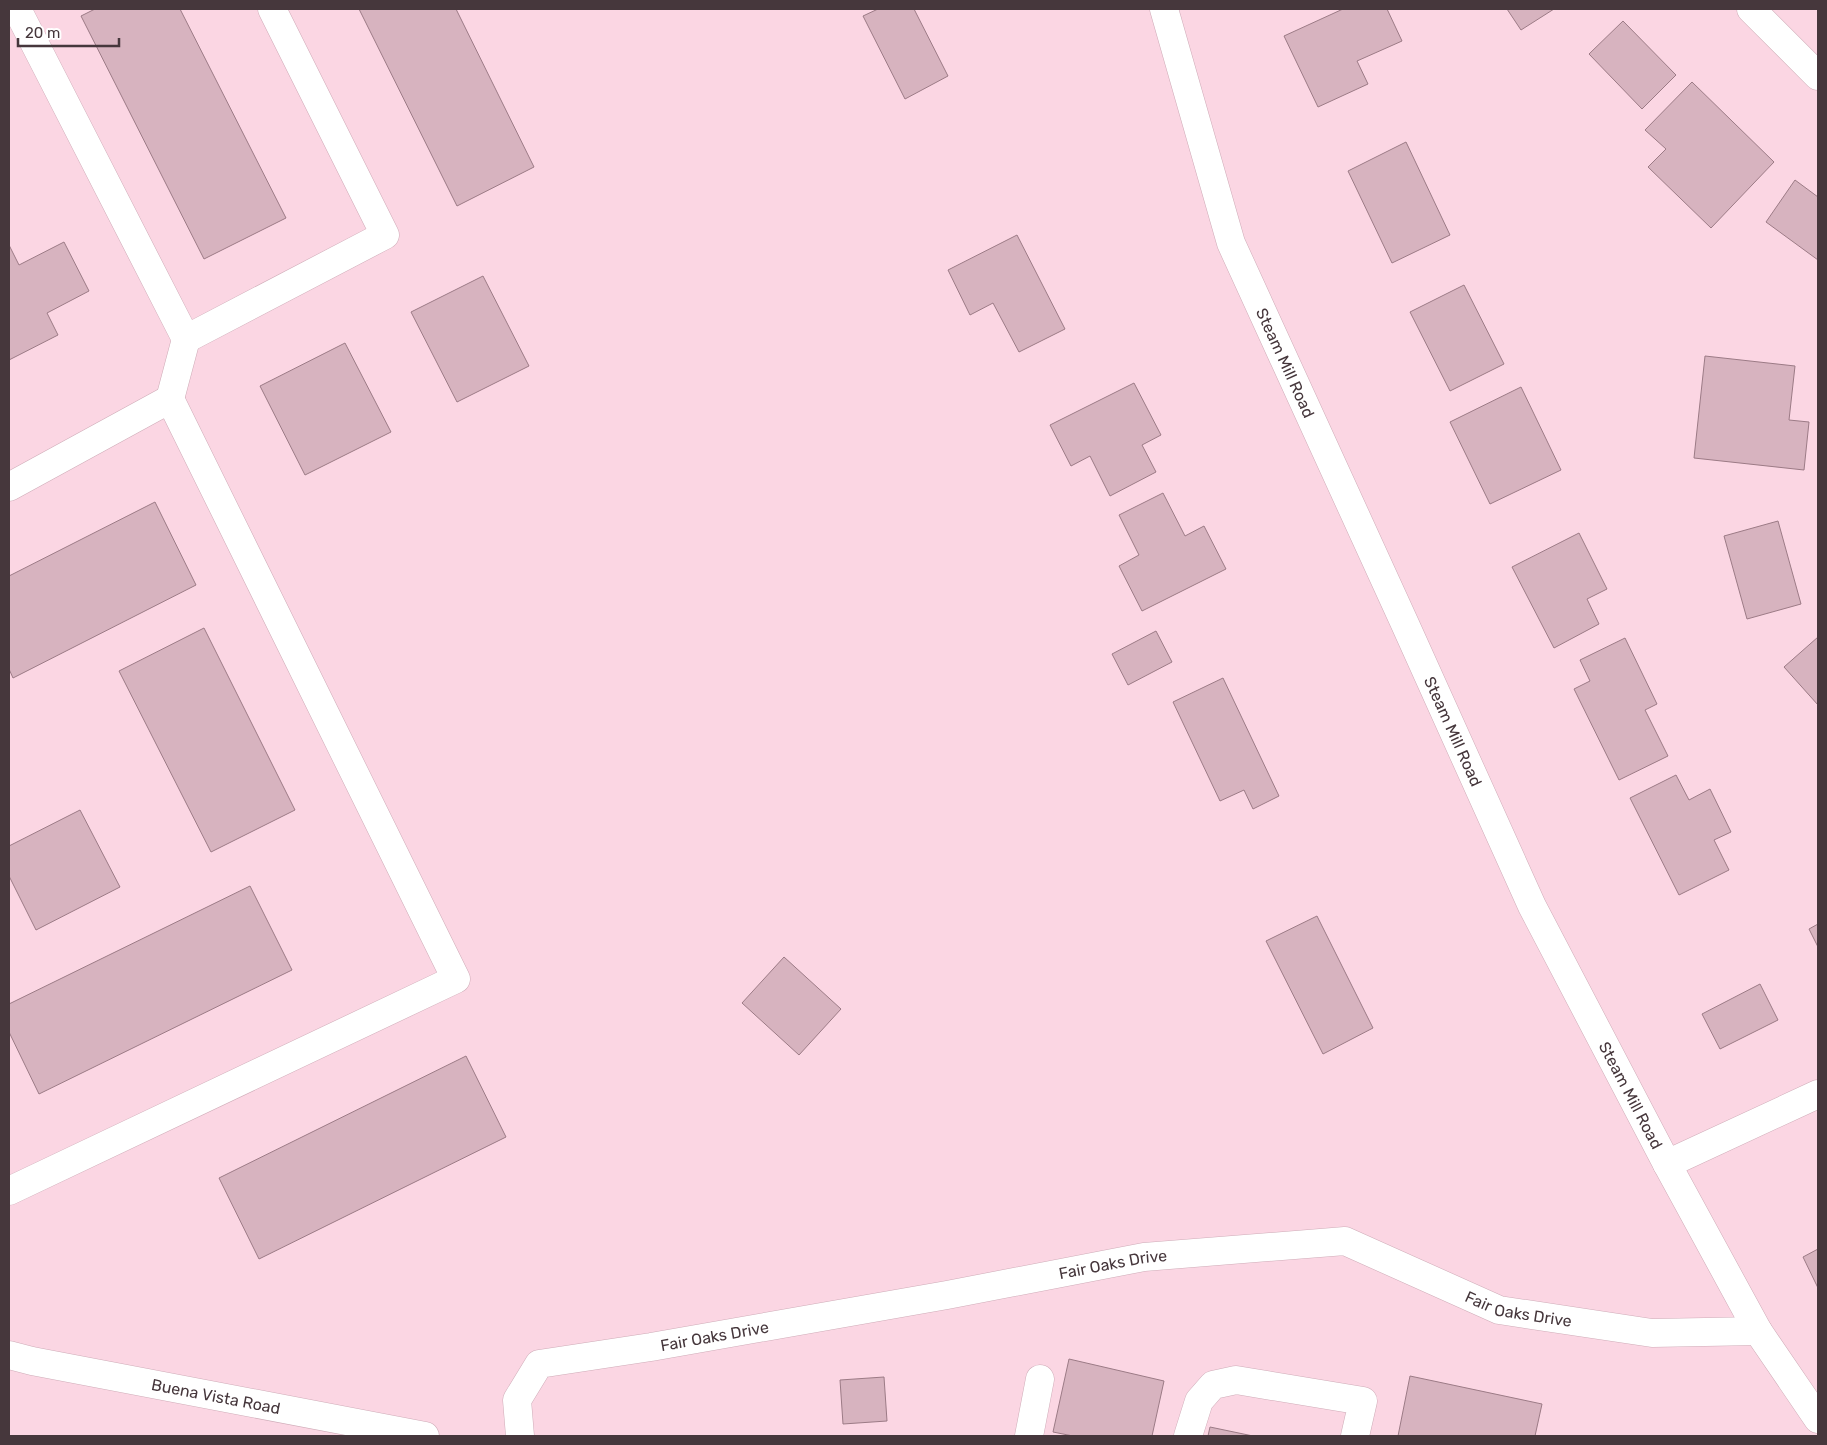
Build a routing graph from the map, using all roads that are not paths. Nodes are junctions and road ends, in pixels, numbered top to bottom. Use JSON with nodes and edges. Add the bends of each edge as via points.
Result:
{"nodes":[{"id":1,"x":17,"y":9,"type":"edge"},
{"id":2,"x":272,"y":9,"type":"edge"},
{"id":3,"x":1164,"y":9,"type":"edge"},
{"id":4,"x":1751,"y":9,"type":"edge"},
{"id":5,"x":1818,"y":76,"type":"edge"},
{"id":6,"x":186,"y":340,"type":"junction"},
{"id":7,"x":170,"y":399,"type":"junction"},
{"id":8,"x":9,"y":487,"type":"edge"},
{"id":9,"x":1818,"y":1094,"type":"edge"},
{"id":10,"x":1667,"y":1164,"type":"junction"},
{"id":11,"x":9,"y":1191,"type":"edge"},
{"id":12,"x":1758,"y":1331,"type":"junction"},
{"id":13,"x":9,"y":1355,"type":"edge"},
{"id":14,"x":1040,"y":1379,"type":"dead end"},
{"id":15,"x":1818,"y":1419,"type":"edge"},
{"id":16,"x":425,"y":1436,"type":"edge"},
{"id":17,"x":520,"y":1436,"type":"edge"},
{"id":18,"x":1029,"y":1436,"type":"edge"},
{"id":19,"x":1188,"y":1436,"type":"edge"},
{"id":20,"x":1355,"y":1436,"type":"edge"}],
"edges":[{"from":1,"to":6,"type":"street"},
{"from":2,"to":6,"type":"street","via":[[385,235]]},
{"from":3,"to":10,"type":"street","name":"Steam Mill Road","via":[[1231,243],[1532,906]]},
{"from":4,"to":5,"type":"street"},
{"from":6,"to":7,"type":"street"},
{"from":7,"to":8,"type":"street"},
{"from":7,"to":11,"type":"street","via":[[456,979]]},
{"from":9,"to":10,"type":"street"},
{"from":10,"to":12,"type":"street","name":"Steam Mill Road"},
{"from":12,"to":15,"type":"street","name":"Steam Mill Road"},
{"from":12,"to":17,"type":"street","name":"Fair Oaks Drive","via":[[1652,1332],[1499,1310],[1345,1242],[1144,1256],[947,1295],[539,1364],[516,1400]]},
{"from":13,"to":16,"type":"street","name":"Buena Vista Road"},
{"from":14,"to":18,"type":"street"},
{"from":19,"to":20,"type":"street","via":[[1199,1401],[1213,1385],[1236,1380],[1363,1401]]}]}
